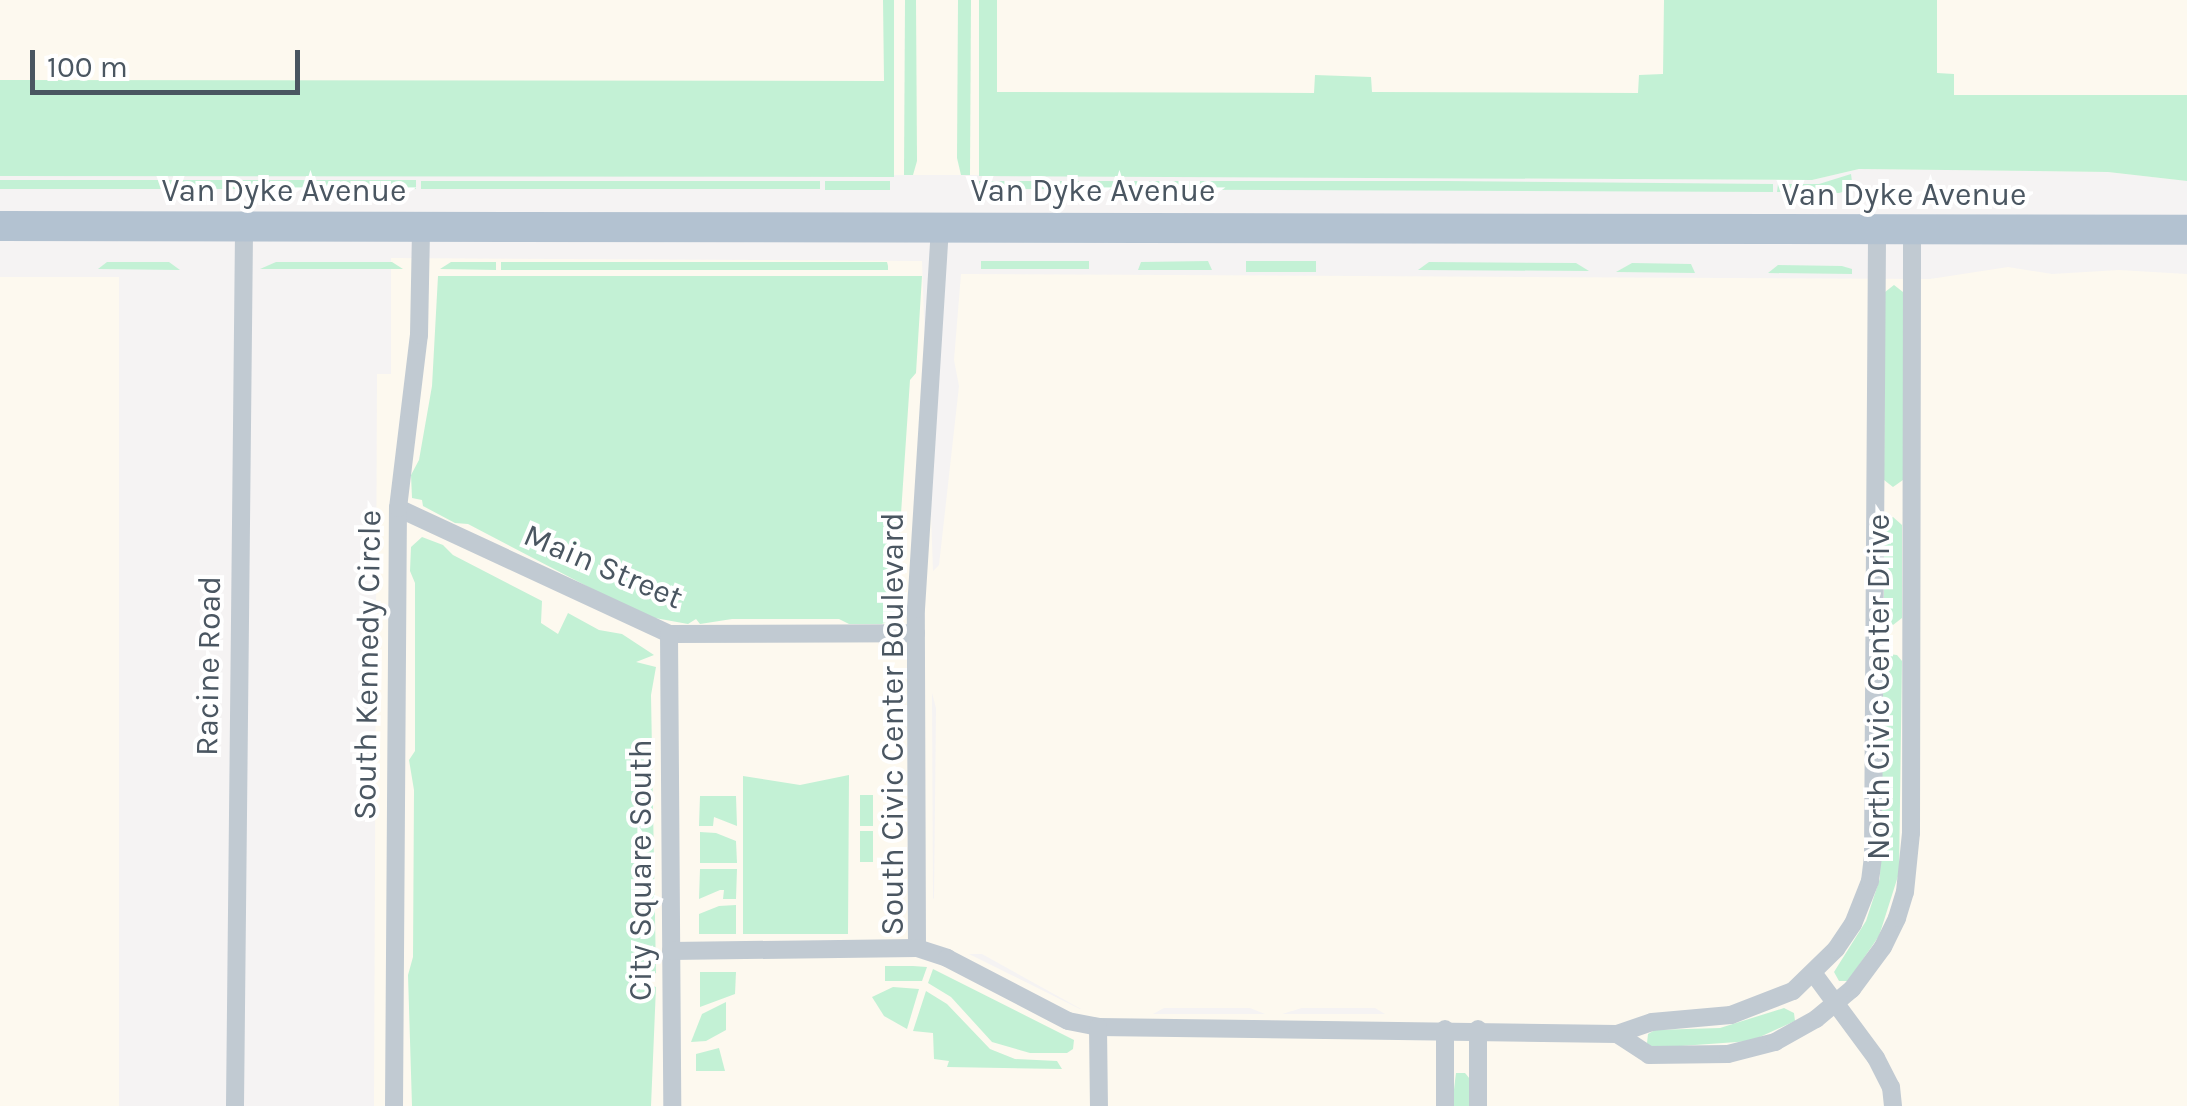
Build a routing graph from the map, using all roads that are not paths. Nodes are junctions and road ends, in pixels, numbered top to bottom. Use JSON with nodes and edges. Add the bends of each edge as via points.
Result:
{"nodes":[{"id":1,"x":0,"y":226,"type":"edge"},
{"id":2,"x":244,"y":226,"type":"junction"},
{"id":3,"x":421,"y":226,"type":"junction"},
{"id":4,"x":940,"y":226,"type":"junction"},
{"id":5,"x":1877,"y":230,"type":"junction"},
{"id":6,"x":1912,"y":230,"type":"junction"},
{"id":7,"x":2187,"y":230,"type":"edge"},
{"id":8,"x":398,"y":508,"type":"junction"},
{"id":9,"x":669,"y":634,"type":"junction"},
{"id":10,"x":916,"y":634,"type":"junction"},
{"id":11,"x":917,"y":948,"type":"junction"},
{"id":12,"x":672,"y":951,"type":"junction"},
{"id":13,"x":1814,"y":974,"type":"junction"},
{"id":14,"x":1835,"y":1004,"type":"junction"},
{"id":15,"x":1098,"y":1027,"type":"junction"},
{"id":16,"x":1445,"y":1029,"type":"junction"},
{"id":17,"x":1478,"y":1029,"type":"junction"},
{"id":18,"x":1617,"y":1034,"type":"junction"},
{"id":19,"x":235,"y":1106,"type":"edge"},
{"id":20,"x":394,"y":1106,"type":"edge"},
{"id":21,"x":672,"y":1106,"type":"edge"},
{"id":22,"x":1099,"y":1106,"type":"edge"},
{"id":23,"x":1445,"y":1106,"type":"edge"},
{"id":24,"x":1478,"y":1106,"type":"edge"},
{"id":25,"x":1893,"y":1106,"type":"edge"}],
"edges":[{"from":1,"to":2,"type":"main road","name":"Van Dyke Avenue"},
{"from":2,"to":3,"type":"main road","name":"Van Dyke Avenue"},
{"from":2,"to":19,"type":"street","name":"Racine Road"},
{"from":3,"to":4,"type":"main road","name":"Van Dyke Avenue"},
{"from":3,"to":8,"type":"street","name":"South Kennedy Circle","via":[[418,360]]},
{"from":4,"to":5,"type":"main road","name":"Van Dyke Avenue"},
{"from":4,"to":10,"type":"street","name":"South Civic Center Boulevard"},
{"from":5,"to":6,"type":"main road","name":"Van Dyke Avenue"},
{"from":5,"to":13,"type":"street","name":"North Civic Center Drive","via":[[1873,856],[1853,924]]},
{"from":6,"to":7,"type":"main road","name":"Van Dyke Avenue"},
{"from":6,"to":14,"type":"street","name":"North Civic Center Drive","via":[[1910,864],[1883,947]]},
{"from":8,"to":9,"type":"street","name":"Main Street"},
{"from":8,"to":20,"type":"street","name":"South Kennedy Circle"},
{"from":9,"to":10,"type":"street","name":"Main Street"},
{"from":9,"to":12,"type":"street","name":"City Square South"},
{"from":10,"to":11,"type":"street","name":"South Civic Center Boulevard"},
{"from":11,"to":12,"type":"street"},
{"from":11,"to":15,"type":"street","name":"South Civic Center Boulevard","via":[[1068,1021]]},
{"from":12,"to":21,"type":"street","name":"City Square South"},
{"from":13,"to":14,"type":"street"},
{"from":13,"to":18,"type":"street","name":"North Civic Center Drive","via":[[1750,1010],[1652,1022]]},
{"from":14,"to":18,"type":"street","name":"North Civic Center Drive","via":[[1775,1042],[1728,1054],[1649,1056]]},
{"from":14,"to":25,"type":"street","via":[[1876,1058]]},
{"from":15,"to":16,"type":"street","name":"South Civic Center Boulevard"},
{"from":15,"to":22,"type":"street"},
{"from":16,"to":17,"type":"street","name":"South Civic Center Boulevard"},
{"from":16,"to":23,"type":"street"},
{"from":17,"to":18,"type":"street","name":"North Civic Center Drive"},
{"from":17,"to":24,"type":"street"}]}
